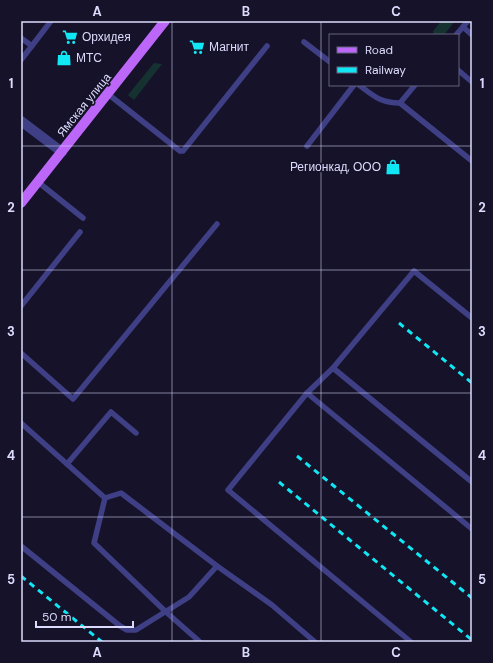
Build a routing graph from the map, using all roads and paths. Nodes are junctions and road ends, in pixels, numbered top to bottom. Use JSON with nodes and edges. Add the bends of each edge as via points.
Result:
{"nodes":[{"id":1,"x":51,"y":21,"type":"edge"},
{"id":2,"x":165,"y":21,"type":"edge"},
{"id":3,"x":468,"y":21,"type":"edge"},
{"id":4,"x":463,"y":27,"type":"junction"},
{"id":5,"x":457,"y":34,"type":"edge"},
{"id":6,"x":472,"y":35,"type":"edge"},
{"id":7,"x":21,"y":38,"type":"edge"},
{"id":8,"x":304,"y":42,"type":"dead end"},
{"id":9,"x":32,"y":46,"type":"junction"},
{"id":10,"x":266,"y":46,"type":"dead end"},
{"id":11,"x":21,"y":60,"type":"edge"},
{"id":12,"x":329,"y":61,"type":"edge"},
{"id":13,"x":459,"y":71,"type":"edge"},
{"id":14,"x":472,"y":82,"type":"edge"},
{"id":15,"x":353,"y":86,"type":"edge"},
{"id":16,"x":361,"y":86,"type":"edge"},
{"id":17,"x":414,"y":86,"type":"edge"},
{"id":18,"x":108,"y":94,"type":"junction"},
{"id":19,"x":400,"y":103,"type":"junction"},
{"id":20,"x":21,"y":121,"type":"edge"},
{"id":21,"x":307,"y":146,"type":"dead end"},
{"id":22,"x":62,"y":152,"type":"junction"},
{"id":23,"x":472,"y":161,"type":"edge"},
{"id":24,"x":38,"y":182,"type":"junction"},
{"id":25,"x":21,"y":203,"type":"edge"},
{"id":26,"x":83,"y":218,"type":"dead end"},
{"id":27,"x":217,"y":224,"type":"dead end"},
{"id":28,"x":80,"y":232,"type":"dead end"},
{"id":29,"x":21,"y":306,"type":"edge"},
{"id":30,"x":472,"y":318,"type":"edge"},
{"id":31,"x":21,"y":352,"type":"edge"},
{"id":32,"x":333,"y":368,"type":"junction"},
{"id":33,"x":307,"y":393,"type":"junction"},
{"id":34,"x":21,"y":423,"type":"edge"},
{"id":35,"x":136,"y":433,"type":"dead end"},
{"id":36,"x":67,"y":464,"type":"junction"},
{"id":37,"x":472,"y":482,"type":"edge"},
{"id":38,"x":105,"y":498,"type":"junction"},
{"id":39,"x":472,"y":529,"type":"edge"},
{"id":40,"x":21,"y":546,"type":"edge"},
{"id":41,"x":217,"y":566,"type":"junction"},
{"id":42,"x":166,"y":612,"type":"junction"},
{"id":43,"x":200,"y":642,"type":"edge"},
{"id":44,"x":315,"y":642,"type":"edge"},
{"id":45,"x":411,"y":642,"type":"edge"}],
"edges":[{"from":1,"to":9,"type":"lane"},
{"from":2,"to":18,"type":"main road","name":"Ямская улица"},
{"from":3,"to":4,"type":"lane"},
{"from":4,"to":5,"type":"lane"},
{"from":4,"to":6,"type":"lane"},
{"from":7,"to":9,"type":"lane"},
{"from":8,"to":12,"type":"lane"},
{"from":9,"to":11,"type":"lane"},
{"from":10,"to":18,"type":"lane","via":[[183,151]]},
{"from":13,"to":14,"type":"lane"},
{"from":15,"to":21,"type":"lane"},
{"from":16,"to":19,"type":"lane","via":[[379,100]]},
{"from":17,"to":19,"type":"lane"},
{"from":18,"to":22,"type":"main road","name":"Ямская улица"},
{"from":19,"to":23,"type":"lane"},
{"from":20,"to":22,"type":"street"},
{"from":22,"to":24,"type":"main road","name":"Ямская улица"},
{"from":24,"to":25,"type":"main road","name":"Ямская улица"},
{"from":24,"to":26,"type":"lane"},
{"from":27,"to":31,"type":"lane","via":[[73,399]]},
{"from":28,"to":29,"type":"lane"},
{"from":30,"to":32,"type":"lane","via":[[414,271]]},
{"from":32,"to":33,"type":"lane"},
{"from":32,"to":37,"type":"lane"},
{"from":33,"to":39,"type":"lane"},
{"from":33,"to":45,"type":"lane","via":[[228,490]]},
{"from":34,"to":36,"type":"lane"},
{"from":35,"to":36,"type":"lane","via":[[111,412]]},
{"from":36,"to":38,"type":"lane"},
{"from":38,"to":41,"type":"lane","via":[[120,493]]},
{"from":38,"to":42,"type":"lane","via":[[94,543]]},
{"from":40,"to":42,"type":"lane","via":[[127,630],[136,630]]},
{"from":41,"to":42,"type":"lane","via":[[189,597]]},
{"from":41,"to":44,"type":"lane","via":[[272,605]]},
{"from":42,"to":43,"type":"lane"}]}
